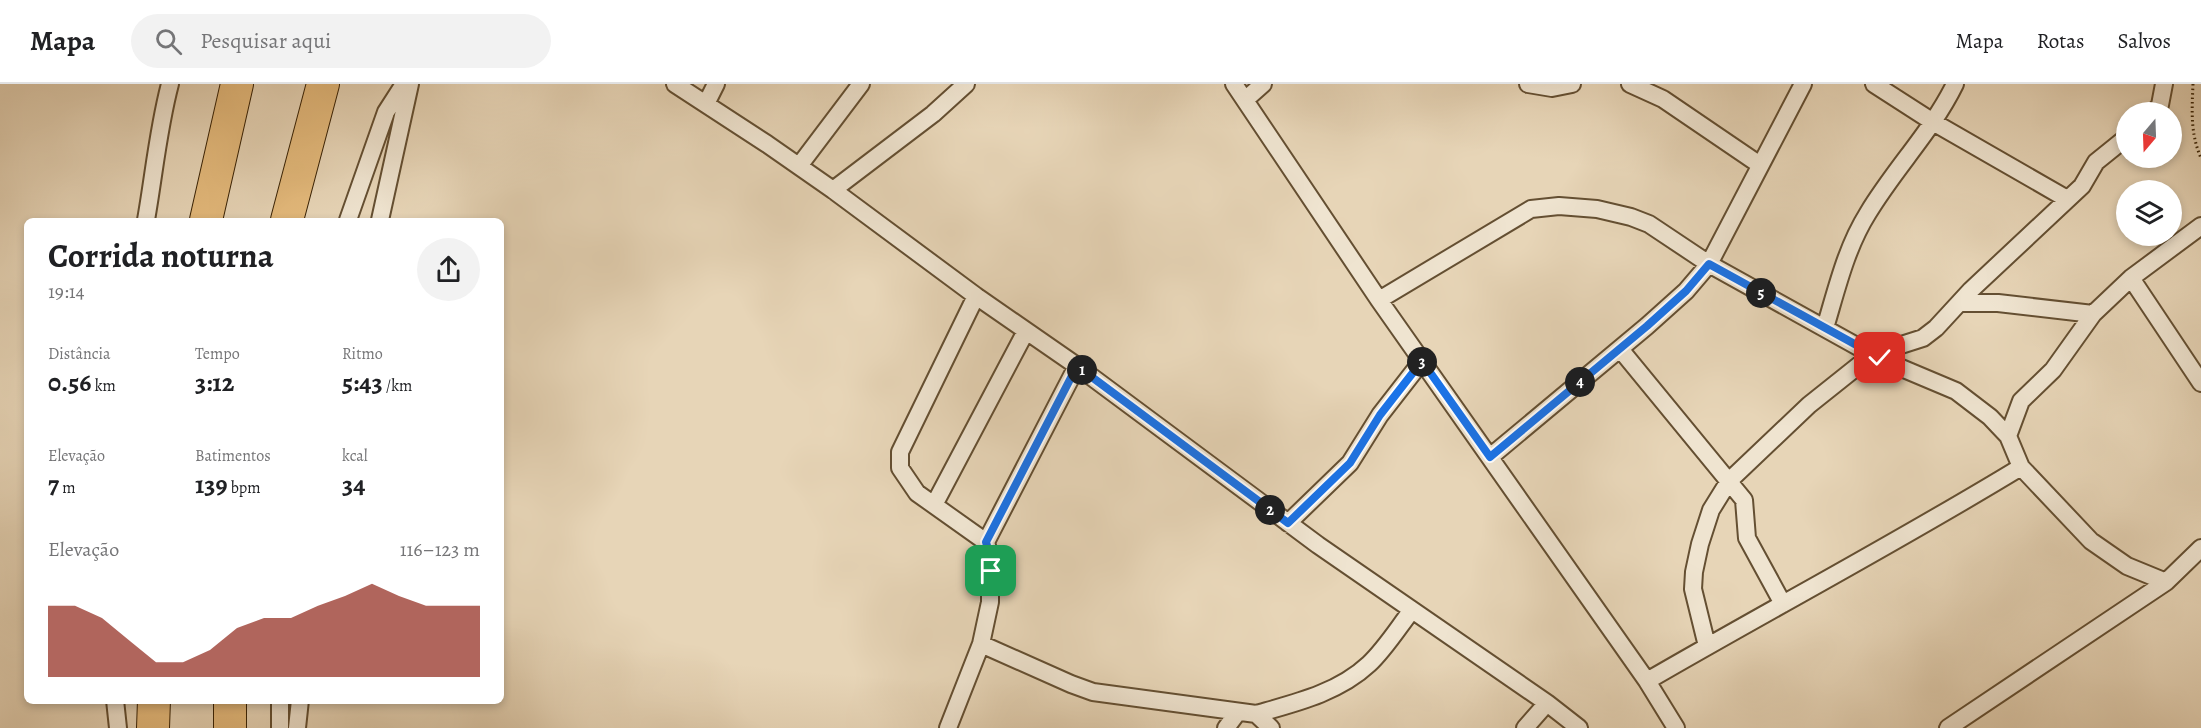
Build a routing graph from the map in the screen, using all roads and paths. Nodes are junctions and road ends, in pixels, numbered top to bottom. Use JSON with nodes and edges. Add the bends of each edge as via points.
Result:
{"nodes":[{"id":1,"x":170,"y":84,"type":"edge"},
{"id":2,"x":237,"y":84,"type":"edge"},
{"id":3,"x":323,"y":84,"type":"edge"},
{"id":4,"x":404,"y":84,"type":"edge"},
{"id":5,"x":410,"y":84,"type":"edge"},
{"id":6,"x":675,"y":84,"type":"edge"},
{"id":7,"x":716,"y":84,"type":"edge"},
{"id":8,"x":861,"y":84,"type":"edge"},
{"id":9,"x":966,"y":84,"type":"edge"},
{"id":10,"x":1234,"y":84,"type":"edge"},
{"id":11,"x":1263,"y":84,"type":"edge"},
{"id":12,"x":1528,"y":84,"type":"edge"},
{"id":13,"x":1572,"y":84,"type":"edge"},
{"id":14,"x":1630,"y":84,"type":"edge"},
{"id":15,"x":1803,"y":84,"type":"edge"},
{"id":16,"x":1874,"y":84,"type":"edge"},
{"id":17,"x":1955,"y":84,"type":"edge"},
{"id":18,"x":2164,"y":84,"type":"edge"},
{"id":19,"x":2193,"y":84,"type":"edge"},
{"id":20,"x":1245,"y":100,"type":"junction"},
{"id":21,"x":2161,"y":102,"type":"edge"},
{"id":22,"x":706,"y":104,"type":"junction"},
{"id":23,"x":1933,"y":122,"type":"junction"},
{"id":24,"x":2116,"y":146,"type":"edge"},
{"id":25,"x":2201,"y":158,"type":"edge"},
{"id":26,"x":1760,"y":165,"type":"junction"},
{"id":27,"x":799,"y":166,"type":"junction"},
{"id":28,"x":833,"y":190,"type":"junction"},
{"id":29,"x":2067,"y":199,"type":"junction"},
{"id":30,"x":146,"y":218,"type":"edge"},
{"id":31,"x":206,"y":218,"type":"edge"},
{"id":32,"x":288,"y":218,"type":"edge"},
{"id":33,"x":349,"y":218,"type":"edge"},
{"id":34,"x":380,"y":218,"type":"edge"},
{"id":35,"x":2201,"y":226,"type":"edge"},
{"id":36,"x":1709,"y":264,"type":"junction"},
{"id":37,"x":2131,"y":278,"type":"junction"},
{"id":38,"x":976,"y":296,"type":"junction"},
{"id":39,"x":1379,"y":300,"type":"junction"},
{"id":40,"x":1959,"y":303,"type":"junction"},
{"id":41,"x":2092,"y":314,"type":"junction"},
{"id":42,"x":1825,"y":328,"type":"junction"},
{"id":43,"x":1026,"y":331,"type":"junction"},
{"id":44,"x":1620,"y":349,"type":"junction"},
{"id":45,"x":1873,"y":354,"type":"junction"},
{"id":46,"x":1422,"y":361,"type":"junction"},
{"id":47,"x":1077,"y":366,"type":"junction"},
{"id":48,"x":2201,"y":383,"type":"edge"},
{"id":49,"x":2008,"y":436,"type":"junction"},
{"id":50,"x":1490,"y":457,"type":"junction"},
{"id":51,"x":2021,"y":467,"type":"junction"},
{"id":52,"x":1729,"y":481,"type":"junction"},
{"id":53,"x":934,"y":505,"type":"junction"},
{"id":54,"x":1288,"y":523,"type":"junction"},
{"id":55,"x":986,"y":542,"type":"junction"},
{"id":56,"x":2201,"y":548,"type":"edge"},
{"id":57,"x":2166,"y":582,"type":"junction"},
{"id":58,"x":1783,"y":604,"type":"junction"},
{"id":59,"x":1412,"y":610,"type":"junction"},
{"id":60,"x":981,"y":644,"type":"junction"},
{"id":61,"x":1707,"y":646,"type":"junction"},
{"id":62,"x":1647,"y":681,"type":"junction"},
{"id":63,"x":1547,"y":703,"type":"junction"},
{"id":64,"x":115,"y":704,"type":"edge"},
{"id":65,"x":154,"y":704,"type":"edge"},
{"id":66,"x":230,"y":704,"type":"edge"},
{"id":67,"x":280,"y":704,"type":"edge"},
{"id":68,"x":300,"y":704,"type":"edge"},
{"id":69,"x":1238,"y":712,"type":"junction"},
{"id":70,"x":1256,"y":714,"type":"junction"},
{"id":71,"x":118,"y":728,"type":"edge"},
{"id":72,"x":153,"y":728,"type":"edge"},
{"id":73,"x":230,"y":728,"type":"edge"},
{"id":74,"x":280,"y":728,"type":"edge"},
{"id":75,"x":297,"y":728,"type":"edge"},
{"id":76,"x":948,"y":728,"type":"edge"},
{"id":77,"x":1226,"y":728,"type":"edge"},
{"id":78,"x":1272,"y":728,"type":"edge"},
{"id":79,"x":1525,"y":728,"type":"edge"},
{"id":80,"x":1580,"y":728,"type":"edge"},
{"id":81,"x":1676,"y":728,"type":"edge"},
{"id":82,"x":1948,"y":728,"type":"edge"}],
"edges":[{"from":1,"to":30,"type":"street"},
{"from":2,"to":31,"type":"highway"},
{"from":3,"to":32,"type":"highway"},
{"from":4,"to":33,"type":"street","via":[[386,112]]},
{"from":5,"to":34,"type":"street"},
{"from":6,"to":22,"type":"street"},
{"from":7,"to":22,"type":"street"},
{"from":8,"to":27,"type":"street"},
{"from":9,"to":28,"type":"street"},
{"from":10,"to":20,"type":"street"},
{"from":11,"to":20,"type":"street"},
{"from":12,"to":13,"type":"street","via":[[1552,88]]},
{"from":14,"to":26,"type":"street","via":[[1663,99]]},
{"from":15,"to":26,"type":"street"},
{"from":16,"to":23,"type":"street"},
{"from":17,"to":23,"type":"street"},
{"from":18,"to":21,"type":"street"},
{"from":19,"to":25,"type":"path","via":[[2191,118]]},
{"from":20,"to":39,"type":"street"},
{"from":22,"to":27,"type":"street"},
{"from":23,"to":29,"type":"street"},
{"from":23,"to":42,"type":"street","via":[[1875,201],[1850,244]]},
{"from":24,"to":29,"type":"street","via":[[2096,162],[2082,186]]},
{"from":26,"to":36,"type":"street"},
{"from":27,"to":28,"type":"street"},
{"from":28,"to":38,"type":"street"},
{"from":29,"to":40,"type":"street"},
{"from":35,"to":37,"type":"street"},
{"from":36,"to":39,"type":"street","via":[[1649,224],[1631,217],[1597,210],[1544,207],[1531,209]]},
{"from":36,"to":42,"type":"street"},
{"from":36,"to":44,"type":"street","via":[[1686,291]]},
{"from":37,"to":41,"type":"street"},
{"from":37,"to":48,"type":"street"},
{"from":38,"to":43,"type":"street"},
{"from":38,"to":53,"type":"street","via":[[900,452],[900,468],[906,479]]},
{"from":39,"to":46,"type":"street"},
{"from":40,"to":41,"type":"street","via":[[1998,303]]},
{"from":40,"to":45,"type":"street","via":[[1923,338]]},
{"from":41,"to":49,"type":"street","via":[[2053,370],[2021,401]]},
{"from":42,"to":45,"type":"street"},
{"from":43,"to":47,"type":"street"},
{"from":43,"to":53,"type":"street"},
{"from":44,"to":50,"type":"street"},
{"from":44,"to":52,"type":"street"},
{"from":45,"to":49,"type":"street","via":[[1956,391]]},
{"from":45,"to":52,"type":"street","via":[[1809,405]]},
{"from":46,"to":50,"type":"street"},
{"from":46,"to":54,"type":"street","via":[[1380,415],[1350,463]]},
{"from":47,"to":54,"type":"street"},
{"from":47,"to":55,"type":"street"},
{"from":49,"to":51,"type":"street"},
{"from":50,"to":62,"type":"street"},
{"from":51,"to":57,"type":"street","via":[[2091,541],[2127,566]]},
{"from":51,"to":58,"type":"street"},
{"from":52,"to":58,"type":"street","via":[[1744,500],[1747,538]]},
{"from":52,"to":61,"type":"street","via":[[1711,510],[1694,572],[1693,589]]},
{"from":53,"to":55,"type":"street"},
{"from":54,"to":59,"type":"street"},
{"from":55,"to":60,"type":"street","via":[[991,589]]},
{"from":56,"to":57,"type":"street"},
{"from":57,"to":82,"type":"street"},
{"from":58,"to":61,"type":"street"},
{"from":59,"to":63,"type":"street"},
{"from":59,"to":70,"type":"street","via":[[1360,672],[1321,694]]},
{"from":60,"to":69,"type":"street","via":[[1093,692]]},
{"from":60,"to":76,"type":"street"},
{"from":61,"to":62,"type":"street"},
{"from":62,"to":81,"type":"street"},
{"from":63,"to":79,"type":"street"},
{"from":63,"to":80,"type":"street"},
{"from":64,"to":71,"type":"street"},
{"from":65,"to":72,"type":"highway"},
{"from":66,"to":73,"type":"highway"},
{"from":67,"to":74,"type":"street"},
{"from":68,"to":75,"type":"street"},
{"from":69,"to":70,"type":"street"},
{"from":69,"to":77,"type":"street"},
{"from":70,"to":78,"type":"street"}]}
